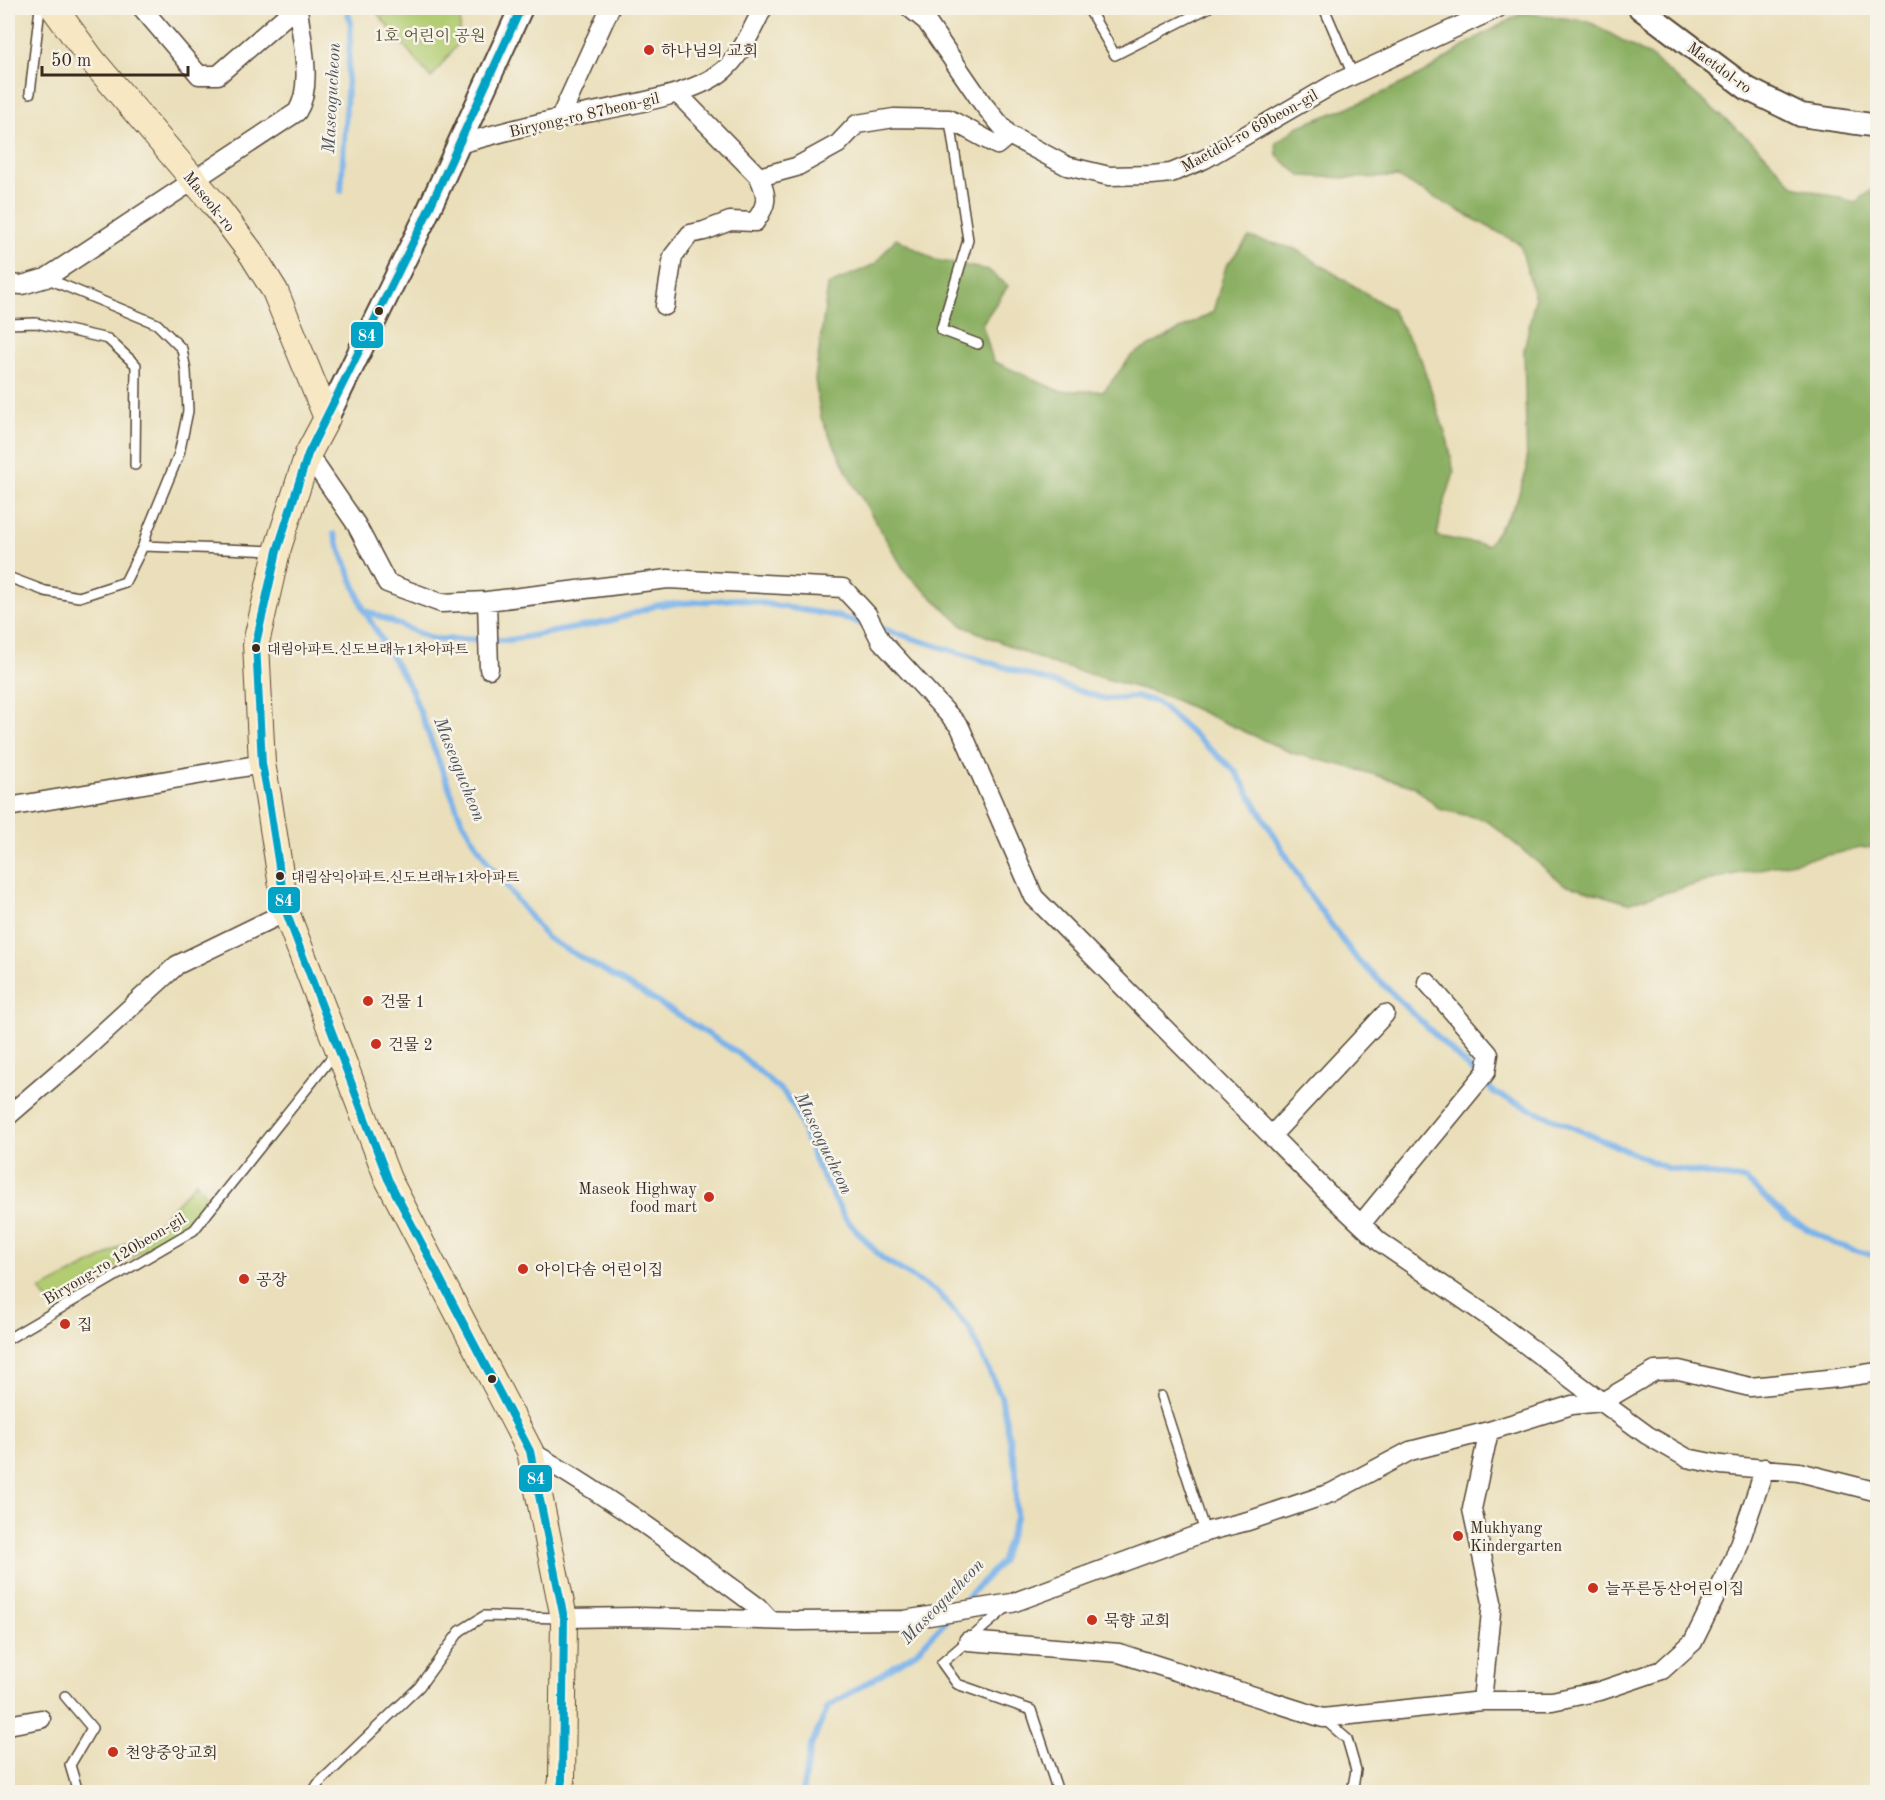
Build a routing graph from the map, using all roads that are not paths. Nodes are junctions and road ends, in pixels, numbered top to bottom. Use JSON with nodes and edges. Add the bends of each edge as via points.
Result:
{"nodes":[{"id":1,"x":40,"y":8,"type":"edge"},
{"id":2,"x":54,"y":8,"type":"edge"},
{"id":3,"x":142,"y":8,"type":"edge"},
{"id":4,"x":297,"y":8,"type":"edge"},
{"id":5,"x":521,"y":8,"type":"edge"},
{"id":6,"x":610,"y":8,"type":"edge"},
{"id":7,"x":763,"y":8,"type":"edge"},
{"id":8,"x":910,"y":8,"type":"edge"},
{"id":9,"x":1088,"y":8,"type":"edge"},
{"id":10,"x":1208,"y":8,"type":"edge"},
{"id":11,"x":1324,"y":8,"type":"edge"},
{"id":12,"x":1498,"y":8,"type":"edge"},
{"id":13,"x":1640,"y":8,"type":"edge"},
{"id":14,"x":929,"y":14,"type":"edge"},
{"id":15,"x":1353,"y":75,"type":"junction"},
{"id":16,"x":30,"y":93,"type":"dead end"},
{"id":17,"x":677,"y":93,"type":"junction"},
{"id":18,"x":560,"y":118,"type":"junction"},
{"id":19,"x":949,"y":118,"type":"junction"},
{"id":20,"x":1878,"y":126,"type":"edge"},
{"id":21,"x":1009,"y":135,"type":"junction"},
{"id":22,"x":459,"y":144,"type":"junction"},
{"id":23,"x":759,"y":177,"type":"junction"},
{"id":24,"x":195,"y":181,"type":"junction"},
{"id":25,"x":46,"y":278,"type":"junction"},
{"id":26,"x":8,"y":284,"type":"edge"},
{"id":27,"x":665,"y":306,"type":"dead end"},
{"id":28,"x":8,"y":324,"type":"edge"},
{"id":29,"x":978,"y":344,"type":"dead end"},
{"id":30,"x":327,"y":418,"type":"junction"},
{"id":31,"x":308,"y":454,"type":"junction"},
{"id":32,"x":135,"y":465,"type":"dead end"},
{"id":33,"x":143,"y":546,"type":"junction"},
{"id":34,"x":277,"y":551,"type":"junction"},
{"id":35,"x":8,"y":577,"type":"edge"},
{"id":36,"x":487,"y":601,"type":"junction"},
{"id":37,"x":489,"y":661,"type":"dead end"},
{"id":38,"x":262,"y":764,"type":"junction"},
{"id":39,"x":8,"y":807,"type":"edge"},
{"id":40,"x":286,"y":912,"type":"junction"},
{"id":41,"x":1427,"y":982,"type":"dead end"},
{"id":42,"x":1385,"y":1014,"type":"dead end"},
{"id":43,"x":338,"y":1051,"type":"junction"},
{"id":44,"x":8,"y":1116,"type":"edge"},
{"id":45,"x":1271,"y":1136,"type":"junction"},
{"id":46,"x":1361,"y":1224,"type":"junction"},
{"id":47,"x":8,"y":1339,"type":"edge"},
{"id":48,"x":1878,"y":1372,"type":"edge"},
{"id":49,"x":1161,"y":1396,"type":"dead end"},
{"id":50,"x":1602,"y":1402,"type":"junction"},
{"id":51,"x":1489,"y":1431,"type":"junction"},
{"id":52,"x":530,"y":1450,"type":"junction"},
{"id":53,"x":1765,"y":1468,"type":"junction"},
{"id":54,"x":1878,"y":1492,"type":"edge"},
{"id":55,"x":1205,"y":1532,"type":"junction"},
{"id":56,"x":1012,"y":1603,"type":"junction"},
{"id":57,"x":564,"y":1618,"type":"junction"},
{"id":58,"x":770,"y":1620,"type":"junction"},
{"id":59,"x":968,"y":1641,"type":"junction"},
{"id":60,"x":65,"y":1696,"type":"dead end"},
{"id":61,"x":1482,"y":1701,"type":"junction"},
{"id":62,"x":1323,"y":1718,"type":"junction"},
{"id":63,"x":40,"y":1719,"type":"dead end"},
{"id":64,"x":8,"y":1725,"type":"edge"},
{"id":65,"x":78,"y":1792,"type":"edge"},
{"id":66,"x":313,"y":1792,"type":"edge"},
{"id":67,"x":560,"y":1792,"type":"edge"},
{"id":68,"x":1058,"y":1792,"type":"edge"},
{"id":69,"x":1352,"y":1792,"type":"edge"}],
"edges":[{"from":1,"to":16,"type":"lane"},
{"from":2,"to":24,"type":"main road","name":"Maseok-ro","via":[[92,60]]},
{"from":3,"to":4,"type":"street","via":[[200,75],[218,75]]},
{"from":4,"to":24,"type":"street","via":[[306,88],[303,102],[297,112]]},
{"from":5,"to":22,"type":"street"},
{"from":6,"to":18,"type":"street"},
{"from":7,"to":17,"type":"street","via":[[743,46],[724,69]]},
{"from":8,"to":14,"type":"street","name":"Maetdol-ro 69beon-gil"},
{"from":9,"to":10,"type":"lane","via":[[1115,55]]},
{"from":11,"to":15,"type":"lane"},
{"from":12,"to":15,"type":"street","name":"Maetdol-ro 69beon-gil"},
{"from":13,"to":20,"type":"street","name":"Maetdol-ro","via":[[1748,89],[1801,115]]},
{"from":14,"to":21,"type":"street","name":"Maetdol-ro 69beon-gil","via":[[983,104]]},
{"from":15,"to":21,"type":"street","name":"Maetdol-ro 69beon-gil","via":[[1205,159],[1171,173],[1109,176],[1067,166]]},
{"from":17,"to":18,"type":"street","name":"Biryong-ro 87beon-gil"},
{"from":17,"to":23,"type":"street","name":"Biryong-ro 87beon-gil"},
{"from":18,"to":22,"type":"street","name":"Biryong-ro 87beon-gil"},
{"from":19,"to":21,"type":"street","via":[[997,146]]},
{"from":19,"to":23,"type":"street","via":[[894,118],[857,124],[838,144],[796,167]]},
{"from":19,"to":29,"type":"lane","via":[[968,240],[941,330]]},
{"from":22,"to":30,"type":"street"},
{"from":23,"to":27,"type":"street","via":[[767,195],[756,222],[730,221],[690,234],[673,256]]},
{"from":24,"to":25,"type":"street"},
{"from":24,"to":30,"type":"main road","name":"Maseok-ro","via":[[252,254],[275,291]]},
{"from":25,"to":26,"type":"street","via":[[22,285]]},
{"from":25,"to":33,"type":"lane","via":[[157,324],[182,349],[188,411],[179,454]]},
{"from":28,"to":32,"type":"lane","via":[[36,323],[108,339],[136,365]]},
{"from":30,"to":31,"type":"main road"},
{"from":31,"to":34,"type":"main road"},
{"from":31,"to":36,"type":"street","via":[[356,524],[387,583],[441,603]]},
{"from":33,"to":34,"type":"lane"},
{"from":33,"to":35,"type":"lane","via":[[125,582],[79,597],[45,591]]},
{"from":34,"to":38,"type":"main road","via":[[256,643]]},
{"from":36,"to":37,"type":"street"},
{"from":36,"to":45,"type":"street","via":[[668,579],[843,588],[867,614],[881,641],[960,727],[1034,897]]},
{"from":38,"to":39,"type":"street"},
{"from":38,"to":40,"type":"main road"},
{"from":40,"to":43,"type":"main road"},
{"from":40,"to":44,"type":"street","via":[[177,965]]},
{"from":41,"to":46,"type":"street","via":[[1489,1054],[1485,1072]]},
{"from":42,"to":45,"type":"street"},
{"from":43,"to":47,"type":"lane","name":"Biryong-ro 120beon-gil","via":[[194,1230]]},
{"from":43,"to":52,"type":"main road","via":[[388,1179]]},
{"from":45,"to":46,"type":"street"},
{"from":46,"to":50,"type":"street","via":[[1380,1242],[1492,1319]]},
{"from":48,"to":50,"type":"street","via":[[1750,1387],[1678,1370],[1655,1371]]},
{"from":49,"to":55,"type":"lane"},
{"from":50,"to":51,"type":"street","via":[[1572,1405]]},
{"from":50,"to":53,"type":"street","via":[[1687,1458]]},
{"from":51,"to":55,"type":"street","via":[[1410,1451],[1331,1493]]},
{"from":51,"to":61,"type":"street","via":[[1472,1509],[1492,1602]]},
{"from":52,"to":57,"type":"main road"},
{"from":52,"to":58,"type":"street","via":[[669,1541]]},
{"from":53,"to":54,"type":"street","via":[[1799,1472]]},
{"from":53,"to":61,"type":"street","via":[[1734,1559],[1693,1642],[1662,1670],[1600,1691],[1552,1701]]},
{"from":55,"to":56,"type":"street"},
{"from":56,"to":58,"type":"street","via":[[904,1620]]},
{"from":56,"to":59,"type":"lane"},
{"from":57,"to":58,"type":"street"},
{"from":57,"to":66,"type":"lane","via":[[484,1616],[460,1631],[419,1687]]},
{"from":57,"to":67,"type":"main road"},
{"from":59,"to":62,"type":"street","via":[[1119,1653]]},
{"from":59,"to":68,"type":"lane","via":[[942,1663],[957,1684],[1031,1710]]},
{"from":60,"to":65,"type":"lane","via":[[92,1728],[70,1765]]},
{"from":61,"to":62,"type":"street"},
{"from":62,"to":69,"type":"lane","via":[[1347,1739],[1356,1770]]},
{"from":63,"to":64,"type":"street"}]}
